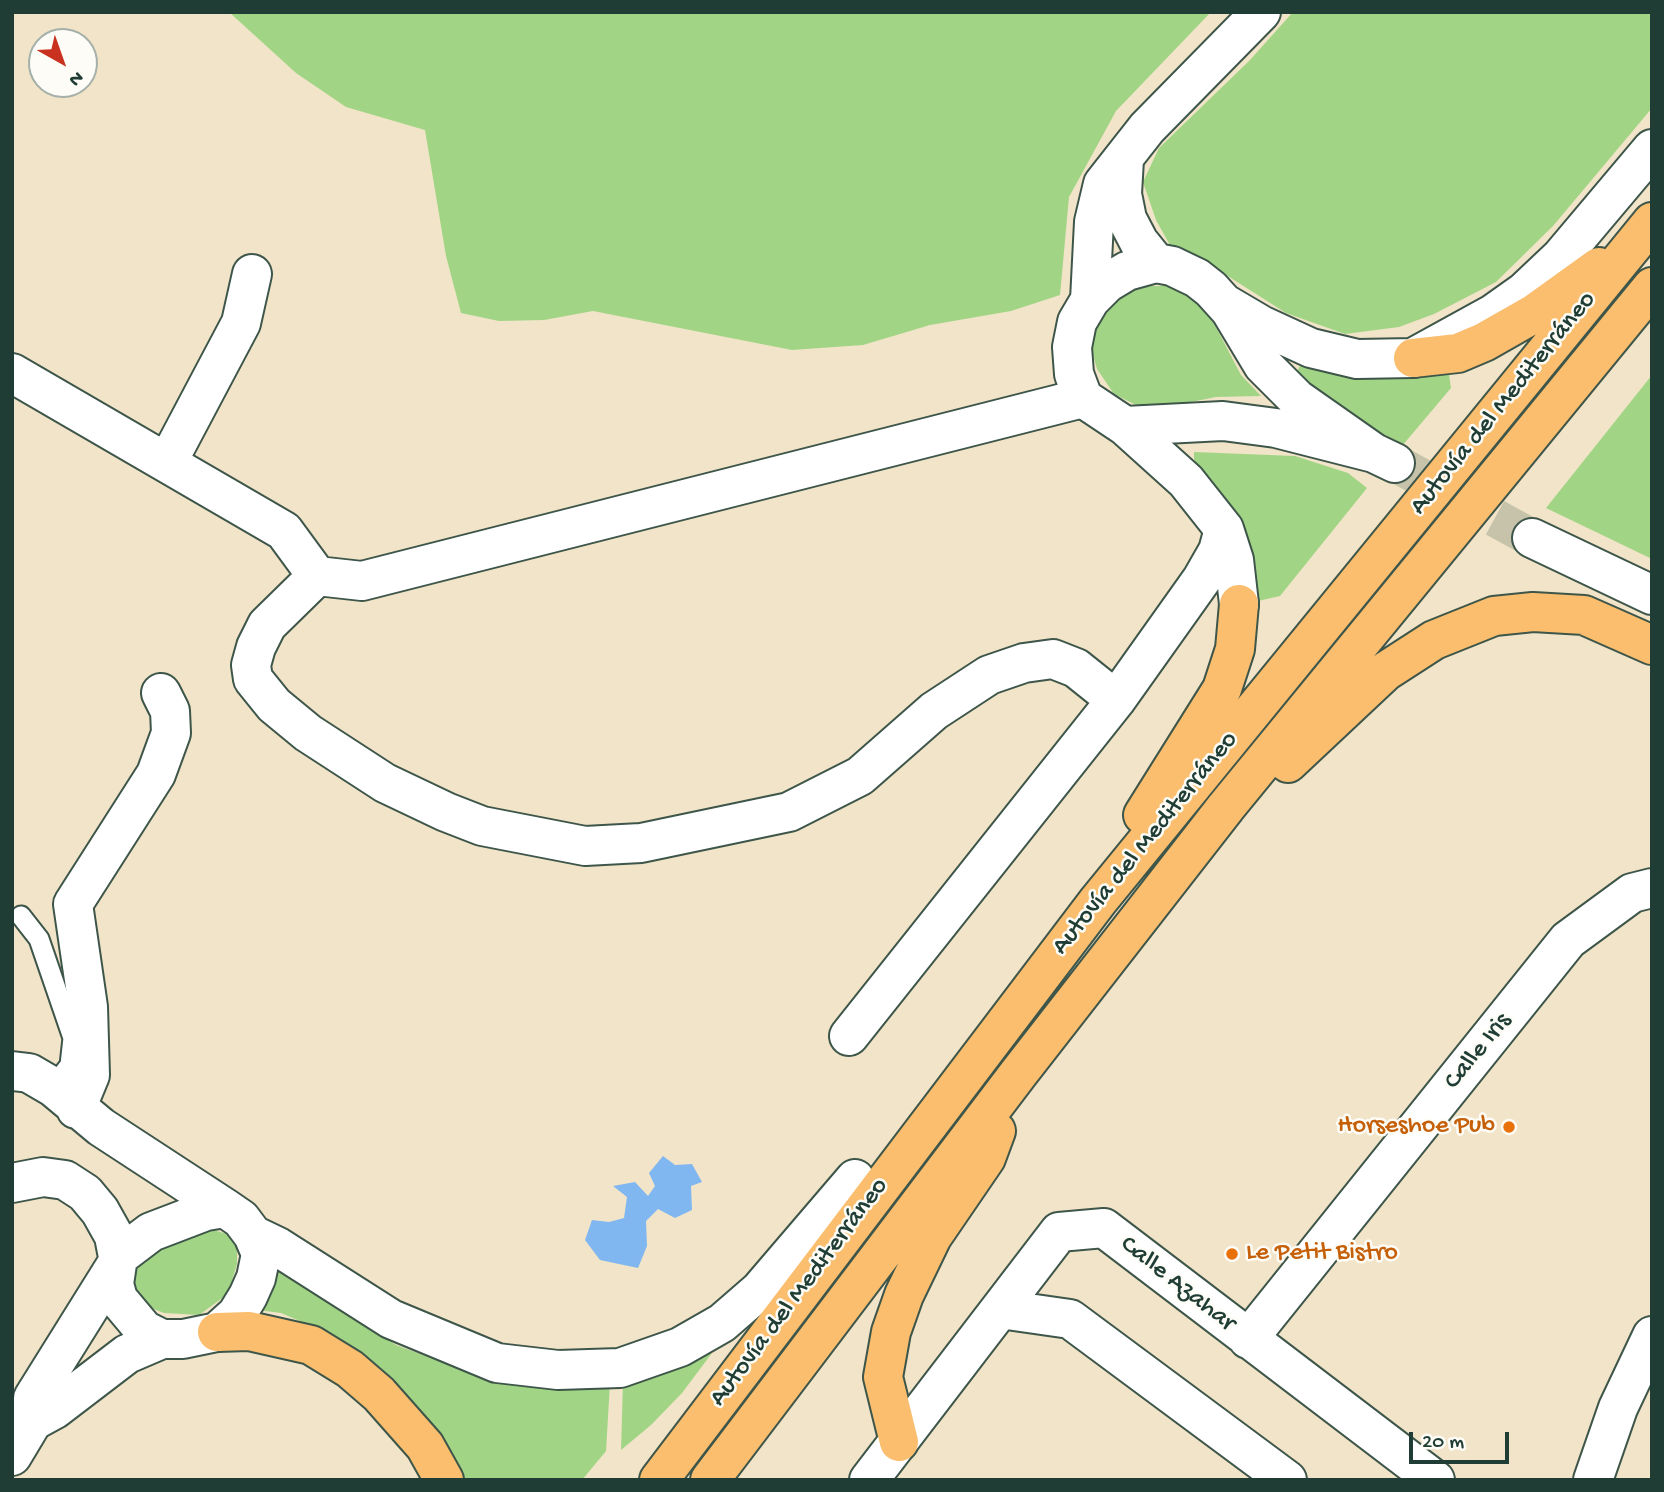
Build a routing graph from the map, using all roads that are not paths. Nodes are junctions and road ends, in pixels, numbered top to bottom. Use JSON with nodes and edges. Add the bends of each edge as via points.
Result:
{"nodes":[{"id":1,"x":1261,"y":12,"type":"edge"},
{"id":2,"x":1652,"y":149,"type":"edge"},
{"id":3,"x":1125,"y":153,"type":"junction"},
{"id":4,"x":1645,"y":231,"type":"edge"},
{"id":5,"x":1156,"y":263,"type":"junction"},
{"id":6,"x":252,"y":274,"type":"dead end"},
{"id":7,"x":1652,"y":287,"type":"edge"},
{"id":8,"x":1090,"y":299,"type":"junction"},
{"id":9,"x":1222,"y":302,"type":"junction"},
{"id":10,"x":1413,"y":358,"type":"junction"},
{"id":11,"x":12,"y":373,"type":"edge"},
{"id":12,"x":1083,"y":398,"type":"junction"},
{"id":13,"x":1125,"y":426,"type":"junction"},
{"id":14,"x":168,"y":461,"type":"junction"},
{"id":15,"x":1224,"y":529,"type":"junction"},
{"id":16,"x":1532,"y":538,"type":"tunnel mouth"},
{"id":17,"x":317,"y":576,"type":"junction"},
{"id":18,"x":1652,"y":595,"type":"edge"},
{"id":19,"x":1239,"y":604,"type":"junction"},
{"id":20,"x":1181,"y":608,"type":"junction"},
{"id":21,"x":1652,"y":645,"type":"edge"},
{"id":22,"x":161,"y":693,"type":"dead end"},
{"id":23,"x":1116,"y":700,"type":"junction"},
{"id":24,"x":1226,"y":807,"type":"junction"},
{"id":25,"x":1652,"y":888,"type":"edge"},
{"id":26,"x":1098,"y":901,"type":"junction"},
{"id":27,"x":21,"y":916,"type":"dead end"},
{"id":28,"x":849,"y":1036,"type":"dead end"},
{"id":29,"x":12,"y":1071,"type":"edge"},
{"id":30,"x":1018,"y":1074,"type":"junction"},
{"id":31,"x":948,"y":1095,"type":"junction"},
{"id":32,"x":64,"y":1098,"type":"junction"},
{"id":33,"x":855,"y":1179,"type":"joint"},
{"id":34,"x":12,"y":1183,"type":"edge"},
{"id":35,"x":225,"y":1208,"type":"junction"},
{"id":36,"x":253,"y":1235,"type":"junction"},
{"id":37,"x":117,"y":1261,"type":"junction"},
{"id":38,"x":1000,"y":1309,"type":"junction"},
{"id":39,"x":216,"y":1332,"type":"junction"},
{"id":40,"x":1652,"y":1336,"type":"edge"},
{"id":41,"x":162,"y":1339,"type":"junction"},
{"id":42,"x":1248,"y":1339,"type":"junction"},
{"id":43,"x":33,"y":1421,"type":"junction"},
{"id":44,"x":12,"y":1456,"type":"edge"},
{"id":45,"x":884,"y":1467,"type":"edge"},
{"id":46,"x":444,"y":1480,"type":"edge"},
{"id":47,"x":659,"y":1480,"type":"edge"},
{"id":48,"x":710,"y":1480,"type":"edge"},
{"id":49,"x":1287,"y":1480,"type":"edge"},
{"id":50,"x":1435,"y":1480,"type":"edge"},
{"id":51,"x":1593,"y":1480,"type":"edge"}],
"edges":[{"from":1,"to":3,"type":"street"},
{"from":2,"to":10,"type":"street","via":[[1524,292]]},
{"from":3,"to":5,"type":"street","via":[[1122,194],[1127,219]]},
{"from":3,"to":8,"type":"street","via":[[1103,184],[1094,222]]},
{"from":4,"to":10,"type":"highway","via":[[1535,313],[1484,342],[1458,353]]},
{"from":4,"to":26,"type":"highway","name":"Autovía del Mediterráneo"},
{"from":5,"to":8,"type":"street","via":[[1127,271]]},
{"from":5,"to":9,"type":"street","via":[[1172,265],[1197,278]]},
{"from":6,"to":14,"type":"street","via":[[241,323]]},
{"from":7,"to":24,"type":"highway","name":"Autovía del Mediterráneo"},
{"from":8,"to":12,"type":"street","via":[[1077,322],[1072,347],[1074,374]]},
{"from":9,"to":10,"type":"street","via":[[1311,348],[1357,359]]},
{"from":9,"to":13,"type":"street","via":[[1264,365],[1297,399],[1384,458],[1276,428],[1223,421]]},
{"from":11,"to":14,"type":"street"},
{"from":12,"to":13,"type":"street"},
{"from":12,"to":17,"type":"street","via":[[362,581]]},
{"from":13,"to":15,"type":"street","via":[[1186,481]]},
{"from":14,"to":17,"type":"street","via":[[284,531]]},
{"from":15,"to":19,"type":"street","via":[[1234,561]]},
{"from":15,"to":20,"type":"street","via":[[1213,561]]},
{"from":16,"to":18,"type":"street"},
{"from":17,"to":23,"type":"street","via":[[267,625],[256,647],[253,679],[274,705],[385,783],[446,812],[482,826],[585,846],[640,843],[789,812],[860,776],[934,711],[989,675],[1024,663],[1054,659],[1076,668]]},
{"from":19,"to":20,"type":"street","via":[[1224,593],[1205,593]]},
{"from":19,"to":26,"type":"highway","via":[[1235,649],[1222,689],[1154,794]]},
{"from":20,"to":23,"type":"street"},
{"from":21,"to":24,"type":"highway","via":[[1584,615],[1534,612],[1494,616],[1434,640],[1386,671],[1302,752]]},
{"from":22,"to":32,"type":"street","via":[[170,711],[172,733],[156,774],[73,904],[88,1007],[90,1075]]},
{"from":23,"to":28,"type":"street"},
{"from":24,"to":30,"type":"highway","name":"Autovía del Mediterráneo"},
{"from":25,"to":42,"type":"street","name":"Calle Iris","via":[[1632,893],[1568,940]]},
{"from":26,"to":31,"type":"highway","name":"Autovía del Mediterráneo"},
{"from":27,"to":32,"type":"lane","via":[[39,939],[73,1038]]},
{"from":29,"to":32,"type":"street","via":[[29,1073]]},
{"from":30,"to":45,"type":"highway","via":[[986,1158],[932,1237],[891,1332],[883,1377]]},
{"from":30,"to":48,"type":"highway","name":"Autovía del Mediterráneo"},
{"from":31,"to":33,"type":"highway"},
{"from":31,"to":47,"type":"highway","name":"Autovía del Mediterráneo"},
{"from":32,"to":35,"type":"street"},
{"from":33,"to":36,"type":"street","via":[[760,1290],[722,1323],[680,1347],[620,1368],[558,1370],[497,1363],[391,1319]]},
{"from":34,"to":37,"type":"street","via":[[65,1180],[85,1193],[114,1236]]},
{"from":35,"to":36,"type":"street"},
{"from":35,"to":37,"type":"street","via":[[151,1232]]},
{"from":36,"to":39,"type":"street","via":[[261,1254],[256,1278],[237,1314]]},
{"from":37,"to":41,"type":"street","via":[[114,1284],[118,1299],[144,1330]]},
{"from":37,"to":43,"type":"street","via":[[33,1398]]},
{"from":38,"to":42,"type":"street","name":"Calle Azahar","via":[[1059,1232],[1104,1228]]},
{"from":38,"to":45,"type":"street","name":"Calle Azahar"},
{"from":38,"to":49,"type":"street","via":[[1070,1319]]},
{"from":39,"to":41,"type":"street"},
{"from":39,"to":46,"type":"highway","via":[[249,1331],[311,1345],[350,1369],[425,1446]]},
{"from":40,"to":51,"type":"street","via":[[1618,1408]]},
{"from":41,"to":43,"type":"street","via":[[127,1354]]},
{"from":42,"to":50,"type":"street","name":"Calle Azahar"},
{"from":43,"to":44,"type":"street"}]}
